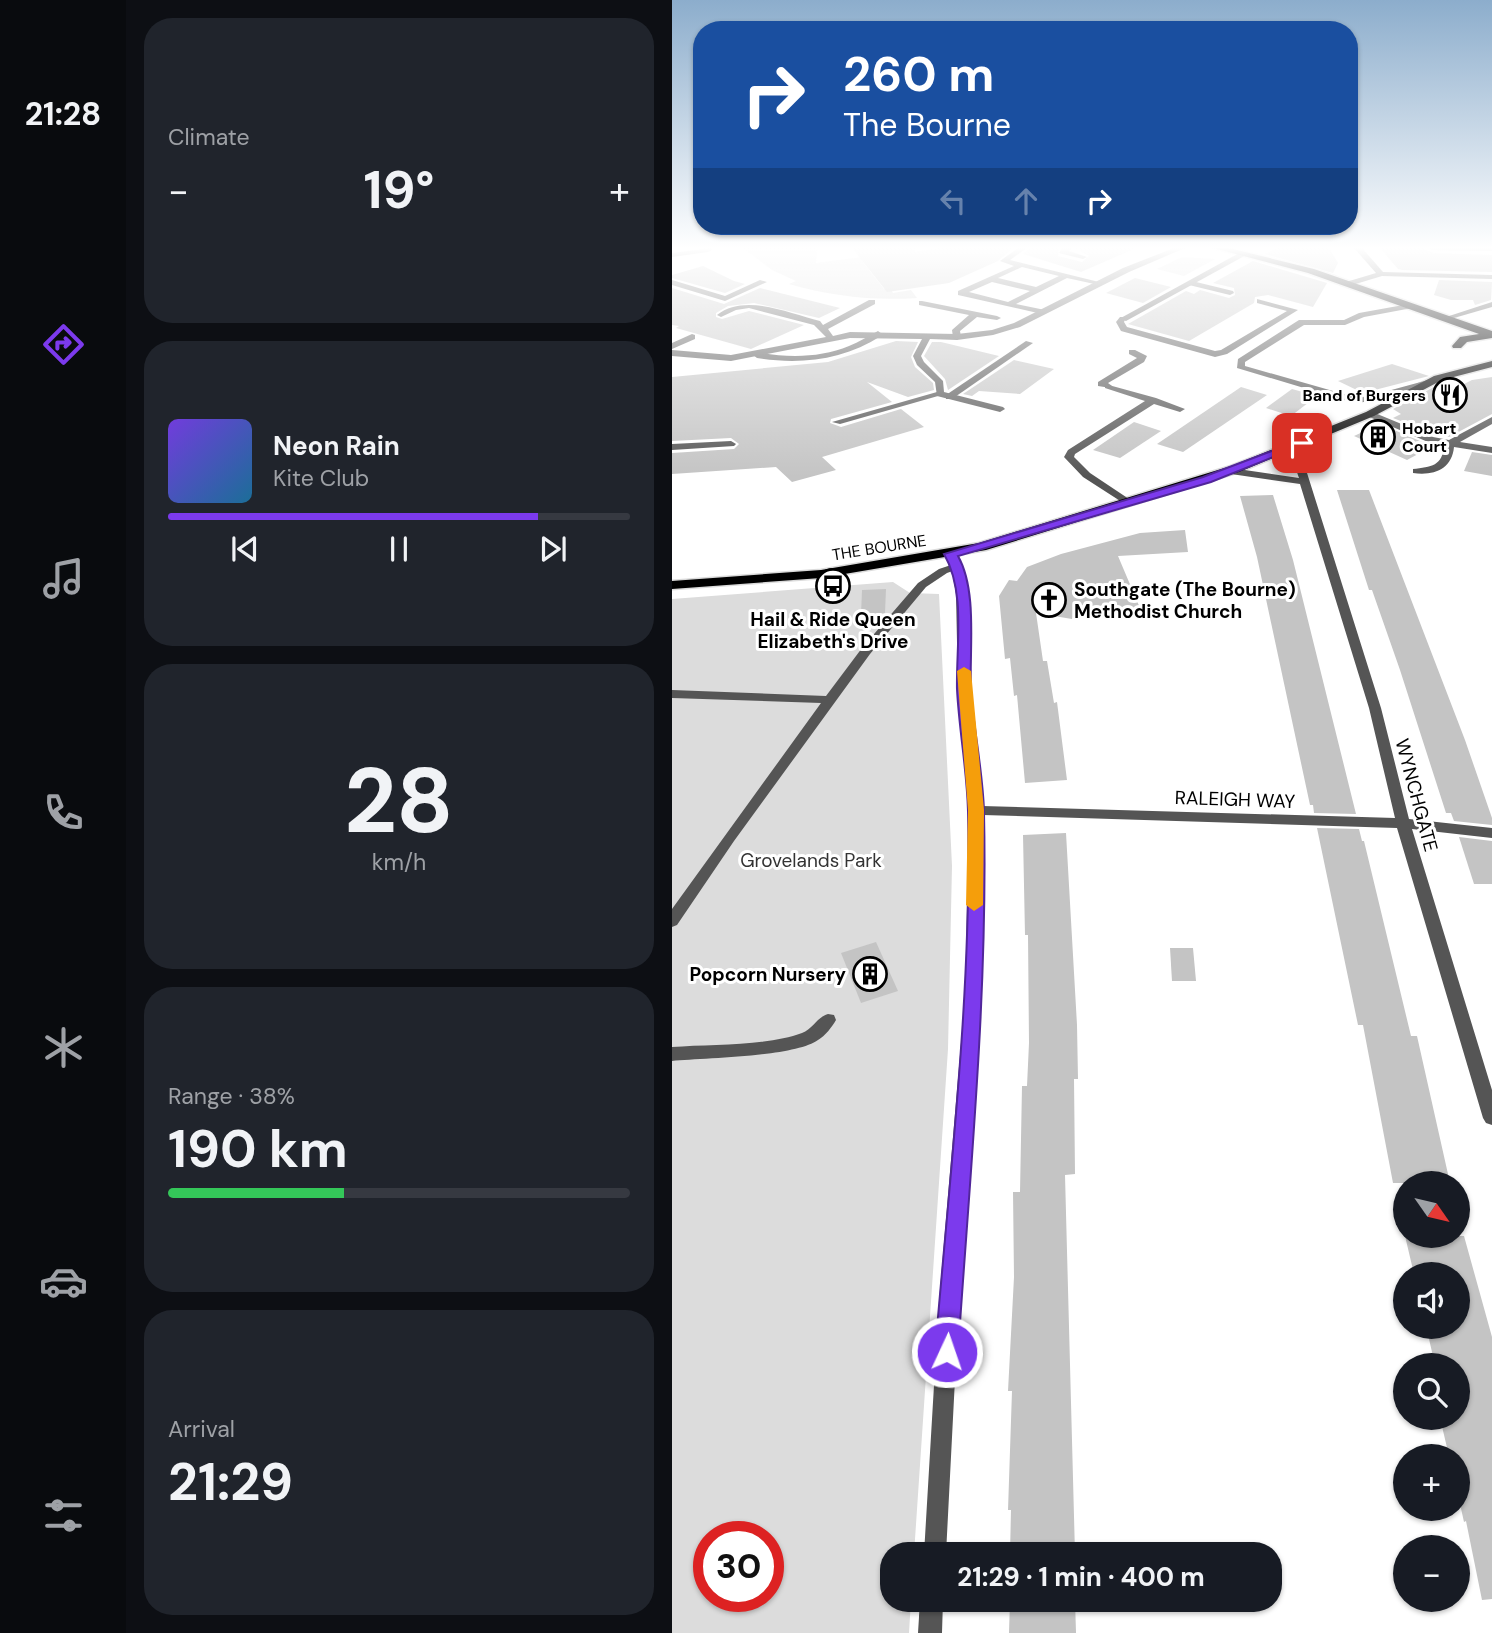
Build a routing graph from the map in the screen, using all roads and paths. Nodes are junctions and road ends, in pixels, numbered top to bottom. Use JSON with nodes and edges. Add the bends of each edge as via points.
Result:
{"nodes":[{"id":1,"x":818,"y":324,"type":"edge"},
{"id":2,"x":829,"y":324,"type":"edge"},
{"id":3,"x":963,"y":324,"type":"edge"},
{"id":4,"x":1012,"y":324,"type":"edge"},
{"id":5,"x":1121,"y":324,"type":"edge"},
{"id":6,"x":1270,"y":324,"type":"edge"},
{"id":7,"x":1300,"y":324,"type":"edge"},
{"id":8,"x":1448,"y":324,"type":"edge"},
{"id":9,"x":1463,"y":324,"type":"edge"},
{"id":10,"x":822,"y":328,"type":"junction"},
{"id":11,"x":878,"y":334,"type":"junction"},
{"id":12,"x":1492,"y":336,"type":"edge"},
{"id":13,"x":692,"y":337,"type":"dead end"},
{"id":14,"x":926,"y":337,"type":"junction"},
{"id":15,"x":957,"y":337,"type":"junction"},
{"id":16,"x":831,"y":338,"type":"junction"},
{"id":17,"x":1029,"y":343,"type":"dead end"},
{"id":18,"x":672,"y":346,"type":"edge"},
{"id":19,"x":1132,"y":352,"type":"dead end"},
{"id":20,"x":757,"y":355,"type":"junction"},
{"id":21,"x":1453,"y":355,"type":"junction"},
{"id":22,"x":674,"y":356,"type":"edge"},
{"id":23,"x":1492,"y":364,"type":"edge"},
{"id":24,"x":1433,"y":381,"type":"junction"},
{"id":25,"x":945,"y":395,"type":"junction"},
{"id":26,"x":1153,"y":400,"type":"junction"},
{"id":27,"x":1180,"y":409,"type":"dead end"},
{"id":28,"x":1000,"y":410,"type":"dead end"},
{"id":29,"x":1370,"y":414,"type":"junction"},
{"id":30,"x":1492,"y":420,"type":"edge"},
{"id":31,"x":837,"y":422,"type":"dead end"},
{"id":32,"x":731,"y":444,"type":"dead end"},
{"id":33,"x":1449,"y":444,"type":"junction"},
{"id":34,"x":672,"y":447,"type":"edge"},
{"id":35,"x":1287,"y":449,"type":"junction"},
{"id":36,"x":1492,"y":450,"type":"edge"},
{"id":37,"x":1231,"y":471,"type":"junction"},
{"id":38,"x":1416,"y":471,"type":"dead end"},
{"id":39,"x":1304,"y":482,"type":"junction"},
{"id":40,"x":1128,"y":503,"type":"junction"},
{"id":41,"x":954,"y":560,"type":"junction"},
{"id":42,"x":672,"y":585,"type":"edge"},
{"id":43,"x":672,"y":694,"type":"edge"},
{"id":44,"x":830,"y":700,"type":"junction"},
{"id":45,"x":976,"y":810,"type":"junction"},
{"id":46,"x":1403,"y":823,"type":"junction"},
{"id":47,"x":1492,"y":833,"type":"edge"},
{"id":48,"x":672,"y":921,"type":"edge"},
{"id":49,"x":828,"y":1020,"type":"dead end"},
{"id":50,"x":672,"y":1054,"type":"edge"},
{"id":51,"x":1492,"y":1118,"type":"edge"},
{"id":52,"x":936,"y":1542,"type":"edge"},
{"id":53,"x":931,"y":1612,"type":"edge"},
{"id":54,"x":930,"y":1633,"type":"edge"}],
"edges":[{"from":1,"to":10,"type":"street"},
{"from":2,"to":10,"type":"street"},
{"from":3,"to":15,"type":"street","via":[[956,330]]},
{"from":4,"to":15,"type":"street"},
{"from":5,"to":6,"type":"street","via":[[1124,329],[1215,354]]},
{"from":7,"to":24,"type":"street","via":[[1241,361],[1241,368],[1354,400]]},
{"from":8,"to":21,"type":"main road"},
{"from":9,"to":12,"type":"main road"},
{"from":10,"to":16,"type":"street"},
{"from":11,"to":14,"type":"street"},
{"from":11,"to":16,"type":"street"},
{"from":11,"to":20,"type":"street","via":[[864,344],[827,354]]},
{"from":12,"to":21,"type":"main road","via":[[1464,339]]},
{"from":13,"to":18,"type":"street"},
{"from":14,"to":15,"type":"street"},
{"from":14,"to":25,"type":"street","via":[[917,356]]},
{"from":16,"to":20,"type":"street"},
{"from":17,"to":25,"type":"street"},
{"from":19,"to":26,"type":"street","via":[[1143,355],[1141,360],[1101,384]]},
{"from":20,"to":22,"type":"street"},
{"from":21,"to":23,"type":"main road"},
{"from":21,"to":24,"type":"main road","name":"THE BOURNE"},
{"from":23,"to":24,"type":"main road","name":"THE BOURNE"},
{"from":24,"to":29,"type":"main road","name":"THE BOURNE"},
{"from":25,"to":28,"type":"street"},
{"from":25,"to":31,"type":"street"},
{"from":26,"to":27,"type":"street"},
{"from":26,"to":40,"type":"street","via":[[1069,457]]},
{"from":29,"to":33,"type":"street"},
{"from":29,"to":35,"type":"main road","name":"THE BOURNE"},
{"from":30,"to":33,"type":"street"},
{"from":32,"to":34,"type":"street"},
{"from":33,"to":36,"type":"street"},
{"from":33,"to":38,"type":"street","via":[[1440,468]]},
{"from":35,"to":37,"type":"main road","name":"THE BOURNE"},
{"from":35,"to":39,"type":"street","name":"WYNCHGATE","via":[[1297,457]]},
{"from":37,"to":39,"type":"street"},
{"from":37,"to":40,"type":"main road","name":"THE BOURNE"},
{"from":39,"to":46,"type":"street","name":"WYNCHGATE","via":[[1375,708]]},
{"from":40,"to":41,"type":"main road","name":"THE BOURNE"},
{"from":41,"to":42,"type":"main road","name":"THE BOURNE"},
{"from":41,"to":44,"type":"street","via":[[922,586]]},
{"from":41,"to":45,"type":"street","via":[[962,594],[964,691]]},
{"from":43,"to":44,"type":"street"},
{"from":44,"to":48,"type":"street"},
{"from":45,"to":46,"type":"street","name":"RALEIGH WAY"},
{"from":45,"to":52,"type":"street","via":[[973,996]]},
{"from":46,"to":47,"type":"street","name":"RALEIGH WAY"},
{"from":46,"to":51,"type":"street","name":"WYNCHGATE"},
{"from":49,"to":50,"type":"street","via":[[810,1037],[778,1046]]},
{"from":53,"to":54,"type":"street"}]}
